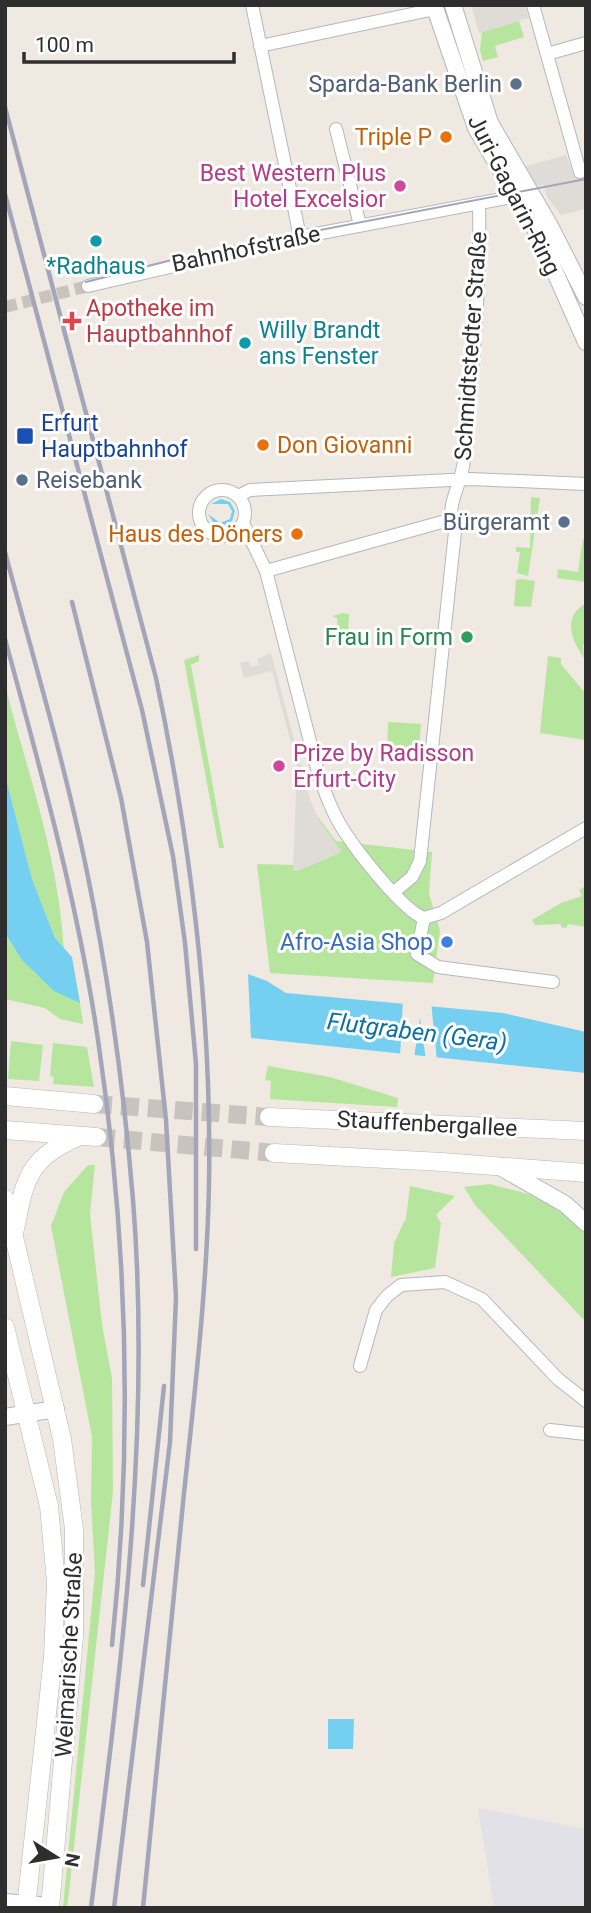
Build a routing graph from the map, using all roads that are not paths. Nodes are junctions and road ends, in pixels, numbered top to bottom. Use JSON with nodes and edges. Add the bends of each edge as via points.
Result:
{"nodes":[{"id":1,"x":252,"y":5,"type":"edge"},
{"id":2,"x":453,"y":5,"type":"edge"},
{"id":3,"x":533,"y":5,"type":"edge"},
{"id":4,"x":434,"y":7,"type":"edge"},
{"id":5,"x":586,"y":43,"type":"edge"},
{"id":6,"x":260,"y":46,"type":"junction"},
{"id":7,"x":547,"y":54,"type":"junction"},
{"id":8,"x":336,"y":129,"type":"dead end"},
{"id":9,"x":580,"y":172,"type":"dead end"},
{"id":10,"x":517,"y":196,"type":"junction"},
{"id":11,"x":478,"y":203,"type":"junction"},
{"id":12,"x":360,"y":225,"type":"junction"},
{"id":13,"x":300,"y":237,"type":"junction"},
{"id":14,"x":88,"y":286,"type":"tunnel mouth"},
{"id":15,"x":586,"y":297,"type":"edge"},
{"id":16,"x":586,"y":342,"type":"edge"},
{"id":17,"x":460,"y":482,"type":"junction"},
{"id":18,"x":586,"y":484,"type":"edge"},
{"id":19,"x":238,"y":496,"type":"junction"},
{"id":20,"x":449,"y":520,"type":"junction"},
{"id":21,"x":243,"y":523,"type":"junction"},
{"id":22,"x":266,"y":571,"type":"junction"},
{"id":23,"x":586,"y":828,"type":"edge"},
{"id":24,"x":394,"y":892,"type":"junction"},
{"id":25,"x":424,"y":918,"type":"junction"},
{"id":26,"x":553,"y":982,"type":"dead end"},
{"id":27,"x":5,"y":1096,"type":"edge"},
{"id":28,"x":94,"y":1104,"type":"tunnel mouth"},
{"id":29,"x":269,"y":1117,"type":"tunnel mouth"},
{"id":30,"x":5,"y":1130,"type":"edge"},
{"id":31,"x":586,"y":1131,"type":"edge"},
{"id":32,"x":274,"y":1153,"type":"tunnel mouth"},
{"id":33,"x":498,"y":1166,"type":"junction"},
{"id":34,"x":586,"y":1173,"type":"edge"},
{"id":35,"x":5,"y":1199,"type":"edge"},
{"id":36,"x":586,"y":1223,"type":"edge"},
{"id":37,"x":14,"y":1235,"type":"junction"},
{"id":38,"x":5,"y":1327,"type":"edge"},
{"id":39,"x":360,"y":1366,"type":"dead end"},
{"id":40,"x":586,"y":1401,"type":"edge"},
{"id":41,"x":55,"y":1409,"type":"junction"},
{"id":42,"x":28,"y":1415,"type":"junction"},
{"id":43,"x":5,"y":1417,"type":"edge"},
{"id":44,"x":550,"y":1430,"type":"dead end"},
{"id":45,"x":586,"y":1434,"type":"edge"},
{"id":46,"x":5,"y":1899,"type":"edge"},
{"id":47,"x":27,"y":1905,"type":"edge"},
{"id":48,"x":50,"y":1906,"type":"edge"}],
"edges":[{"from":1,"to":6,"type":"street"},
{"from":2,"to":10,"type":"street","name":"Juri-Gagarin-Ring"},
{"from":3,"to":7,"type":"street"},
{"from":4,"to":6,"type":"street"},
{"from":4,"to":10,"type":"street","name":"Juri-Gagarin-Ring","via":[[476,128]]},
{"from":5,"to":7,"type":"street"},
{"from":6,"to":13,"type":"street"},
{"from":7,"to":9,"type":"street"},
{"from":8,"to":12,"type":"street"},
{"from":10,"to":11,"type":"street","name":"Bahnhofstraße"},
{"from":10,"to":15,"type":"street","name":"Juri-Gagarin-Ring"},
{"from":10,"to":16,"type":"street","name":"Juri-Gagarin-Ring"},
{"from":11,"to":12,"type":"street","name":"Bahnhofstraße"},
{"from":11,"to":17,"type":"street","name":"Schmidtstedter Straße","via":[[475,338]]},
{"from":12,"to":13,"type":"street","name":"Bahnhofstraße"},
{"from":13,"to":14,"type":"street","name":"Bahnhofstraße"},
{"from":17,"to":18,"type":"street"},
{"from":17,"to":19,"type":"street","via":[[250,490]]},
{"from":17,"to":20,"type":"street","name":"Schmidtstedter Straße","via":[[452,497]]},
{"from":19,"to":21,"type":"street"},
{"from":19,"to":21,"type":"street","via":[[220,489],[210,493],[199,513],[207,530],[218,536],[230,534]]},
{"from":20,"to":22,"type":"street"},
{"from":20,"to":24,"type":"street","name":"Schmidtstedter Straße","via":[[455,532],[420,861],[412,877]]},
{"from":21,"to":22,"type":"street"},
{"from":22,"to":24,"type":"street","via":[[330,806],[344,831]]},
{"from":23,"to":25,"type":"street","via":[[441,913]]},
{"from":24,"to":25,"type":"street"},
{"from":25,"to":26,"type":"street","via":[[417,954],[438,967]]},
{"from":27,"to":28,"type":"main road"},
{"from":29,"to":31,"type":"main road","name":"Stauffenbergallee"},
{"from":30,"to":37,"type":"main road","via":[[89,1137],[44,1155],[30,1171]]},
{"from":32,"to":33,"type":"main road","name":"Stauffenbergallee"},
{"from":33,"to":34,"type":"main road","name":"Stauffenbergallee"},
{"from":33,"to":36,"type":"street","via":[[565,1204]]},
{"from":35,"to":37,"type":"main road","name":"Weimarische Straße"},
{"from":37,"to":41,"type":"main road","name":"Weimarische Straße"},
{"from":38,"to":42,"type":"main road","name":"Weimarische Straße"},
{"from":39,"to":40,"type":"street","via":[[376,1310],[387,1296],[401,1285],[445,1282],[482,1299],[558,1379]]},
{"from":41,"to":42,"type":"street"},
{"from":41,"to":48,"type":"main road","name":"Weimarische Straße","via":[[70,1484],[76,1575]]},
{"from":42,"to":43,"type":"street"},
{"from":42,"to":47,"type":"main road","name":"Weimarische Straße","via":[[49,1506],[56,1582],[53,1657]]},
{"from":44,"to":45,"type":"street"},
{"from":46,"to":47,"type":"street"},
{"from":47,"to":48,"type":"street"}]}
